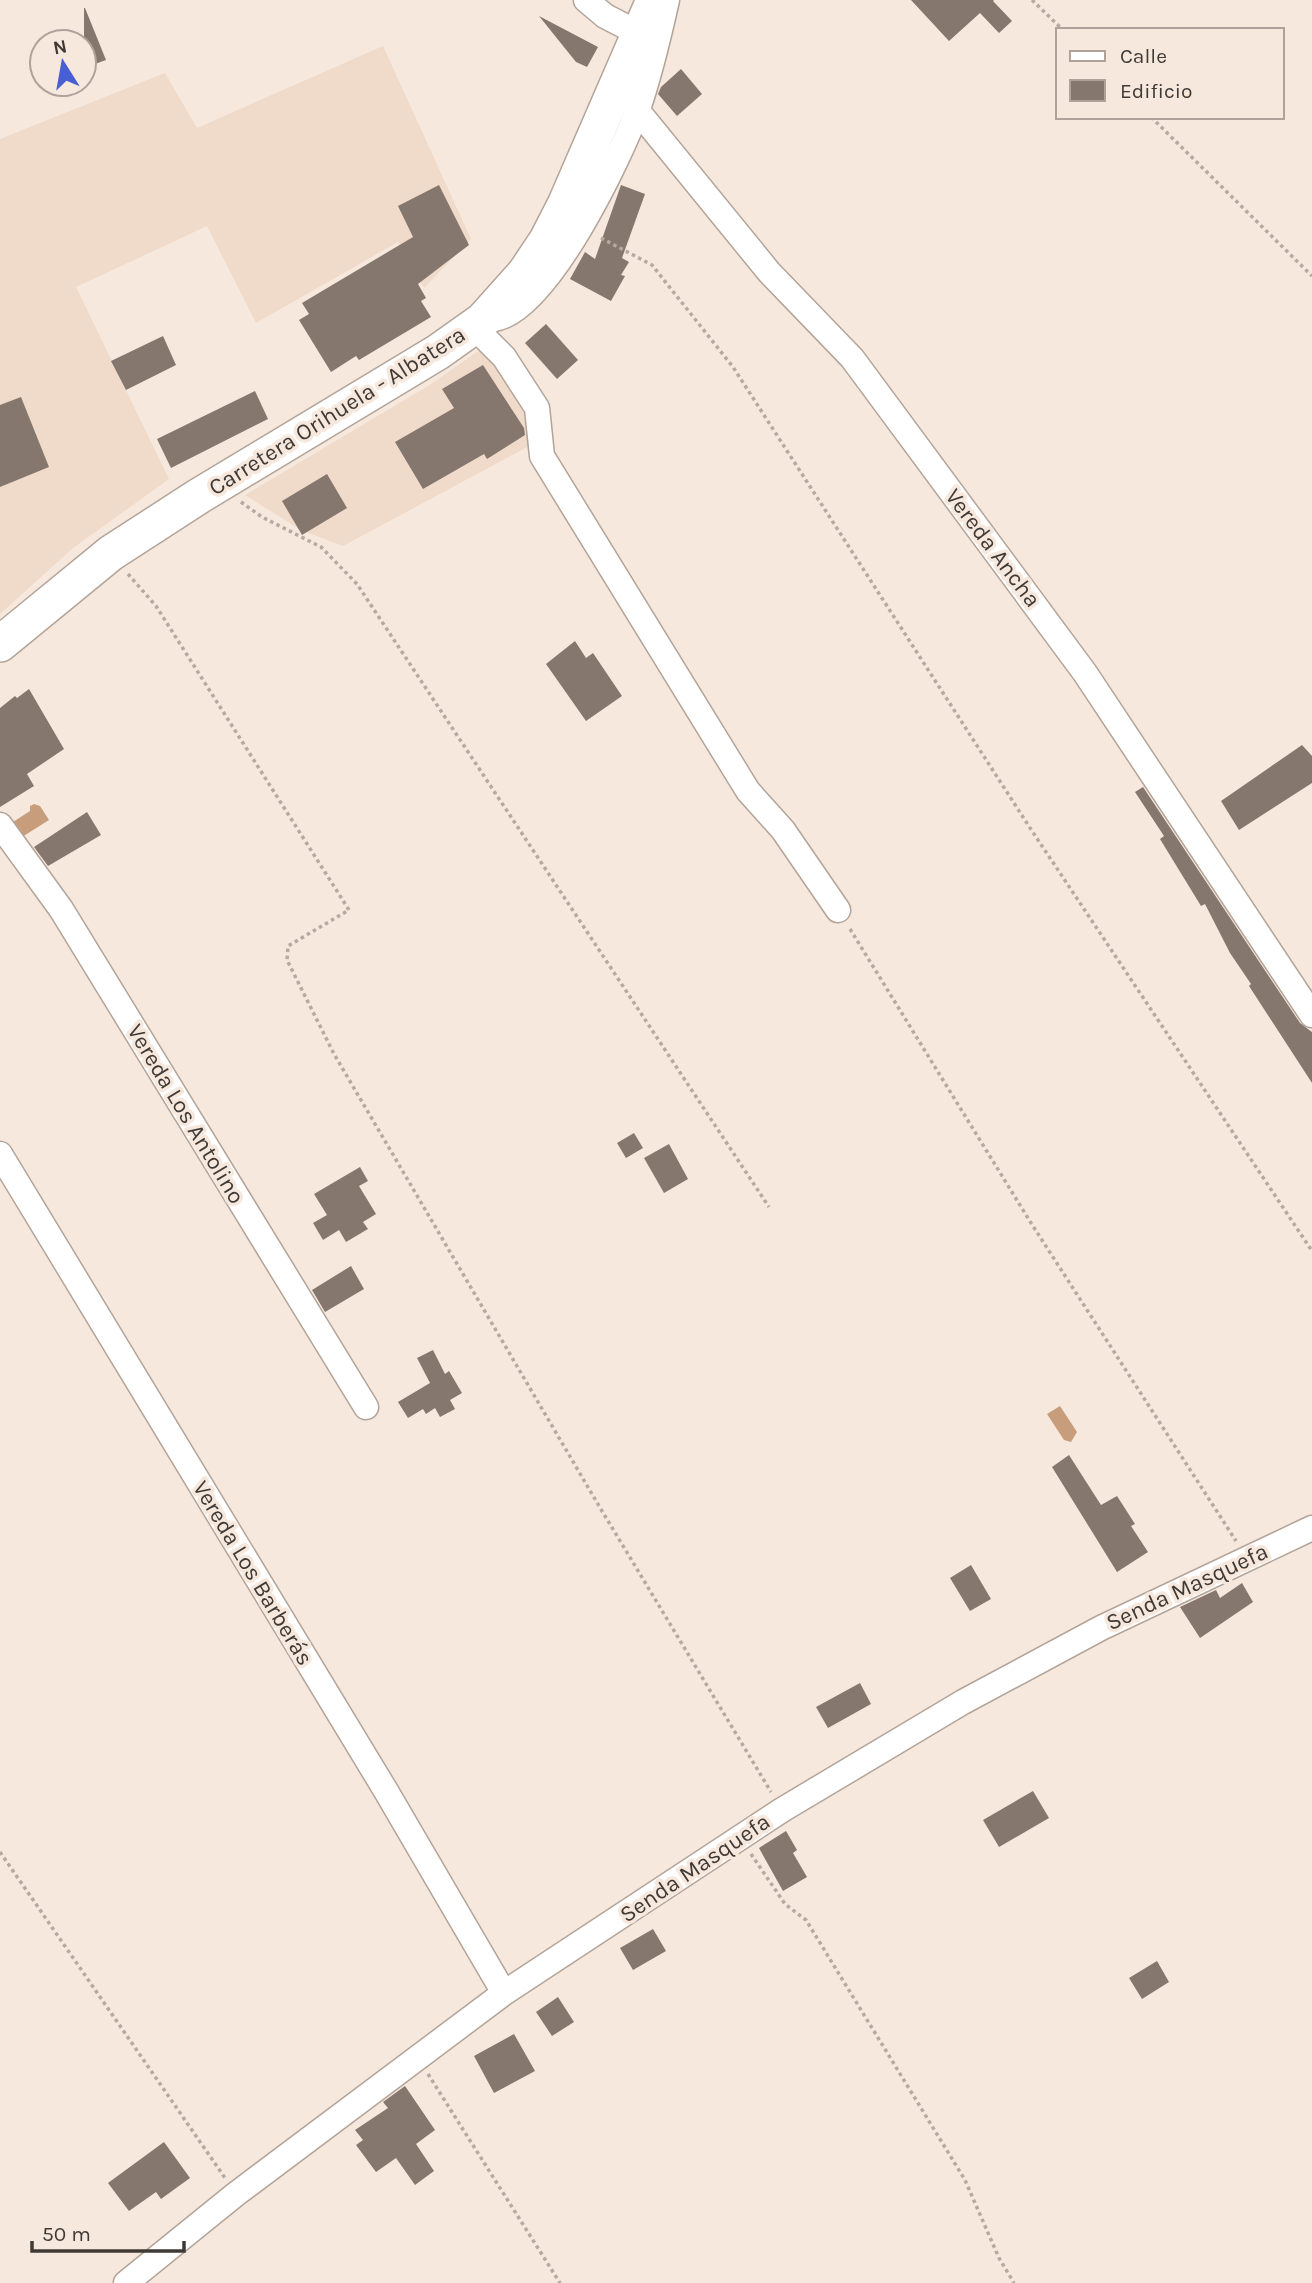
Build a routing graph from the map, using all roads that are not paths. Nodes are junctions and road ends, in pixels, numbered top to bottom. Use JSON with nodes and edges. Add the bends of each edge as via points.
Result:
{"nodes":[{"id":1,"x":586,"y":0,"type":"edge"},
{"id":2,"x":654,"y":0,"type":"edge"},
{"id":3,"x":667,"y":0,"type":"edge"},
{"id":4,"x":638,"y":33,"type":"junction"},
{"id":5,"x":637,"y":110,"type":"junction"},
{"id":6,"x":478,"y":324,"type":"junction"},
{"id":7,"x":0,"y":644,"type":"edge"},
{"id":8,"x":0,"y":825,"type":"edge"},
{"id":9,"x":838,"y":911,"type":"road end"},
{"id":10,"x":1312,"y":1015,"type":"edge"},
{"id":11,"x":0,"y":1154,"type":"edge"},
{"id":12,"x":366,"y":1408,"type":"dead end"},
{"id":13,"x":1312,"y":1528,"type":"edge"},
{"id":14,"x":504,"y":1993,"type":"junction"},
{"id":15,"x":126,"y":2283,"type":"edge"}],
"edges":[{"from":1,"to":4,"type":"street"},
{"from":2,"to":4,"type":"main road","name":"Carretera Orihuela - Albatera"},
{"from":3,"to":5,"type":"street"},
{"from":4,"to":6,"type":"main road","name":"Carretera Orihuela - Albatera","via":[[547,240],[525,273]]},
{"from":5,"to":6,"type":"street","via":[[590,213],[538,290],[504,317]]},
{"from":5,"to":10,"type":"street","name":"Vereda Ancha","via":[[769,272],[852,358],[1085,673]]},
{"from":6,"to":7,"type":"main road","name":"Carretera Orihuela - Albatera","via":[[111,554]]},
{"from":6,"to":9,"type":"street","via":[[537,408],[542,456],[748,791],[783,830]]},
{"from":8,"to":12,"type":"street","name":"Vereda Los Antolino","via":[[61,909]]},
{"from":11,"to":14,"type":"street","name":"Vereda Los Barberás"},
{"from":13,"to":14,"type":"street","name":"Senda Masquefa","via":[[1101,1628],[974,1696],[782,1810]]},
{"from":14,"to":15,"type":"street","name":"Senda Masquefa","via":[[236,2194]]}]}
